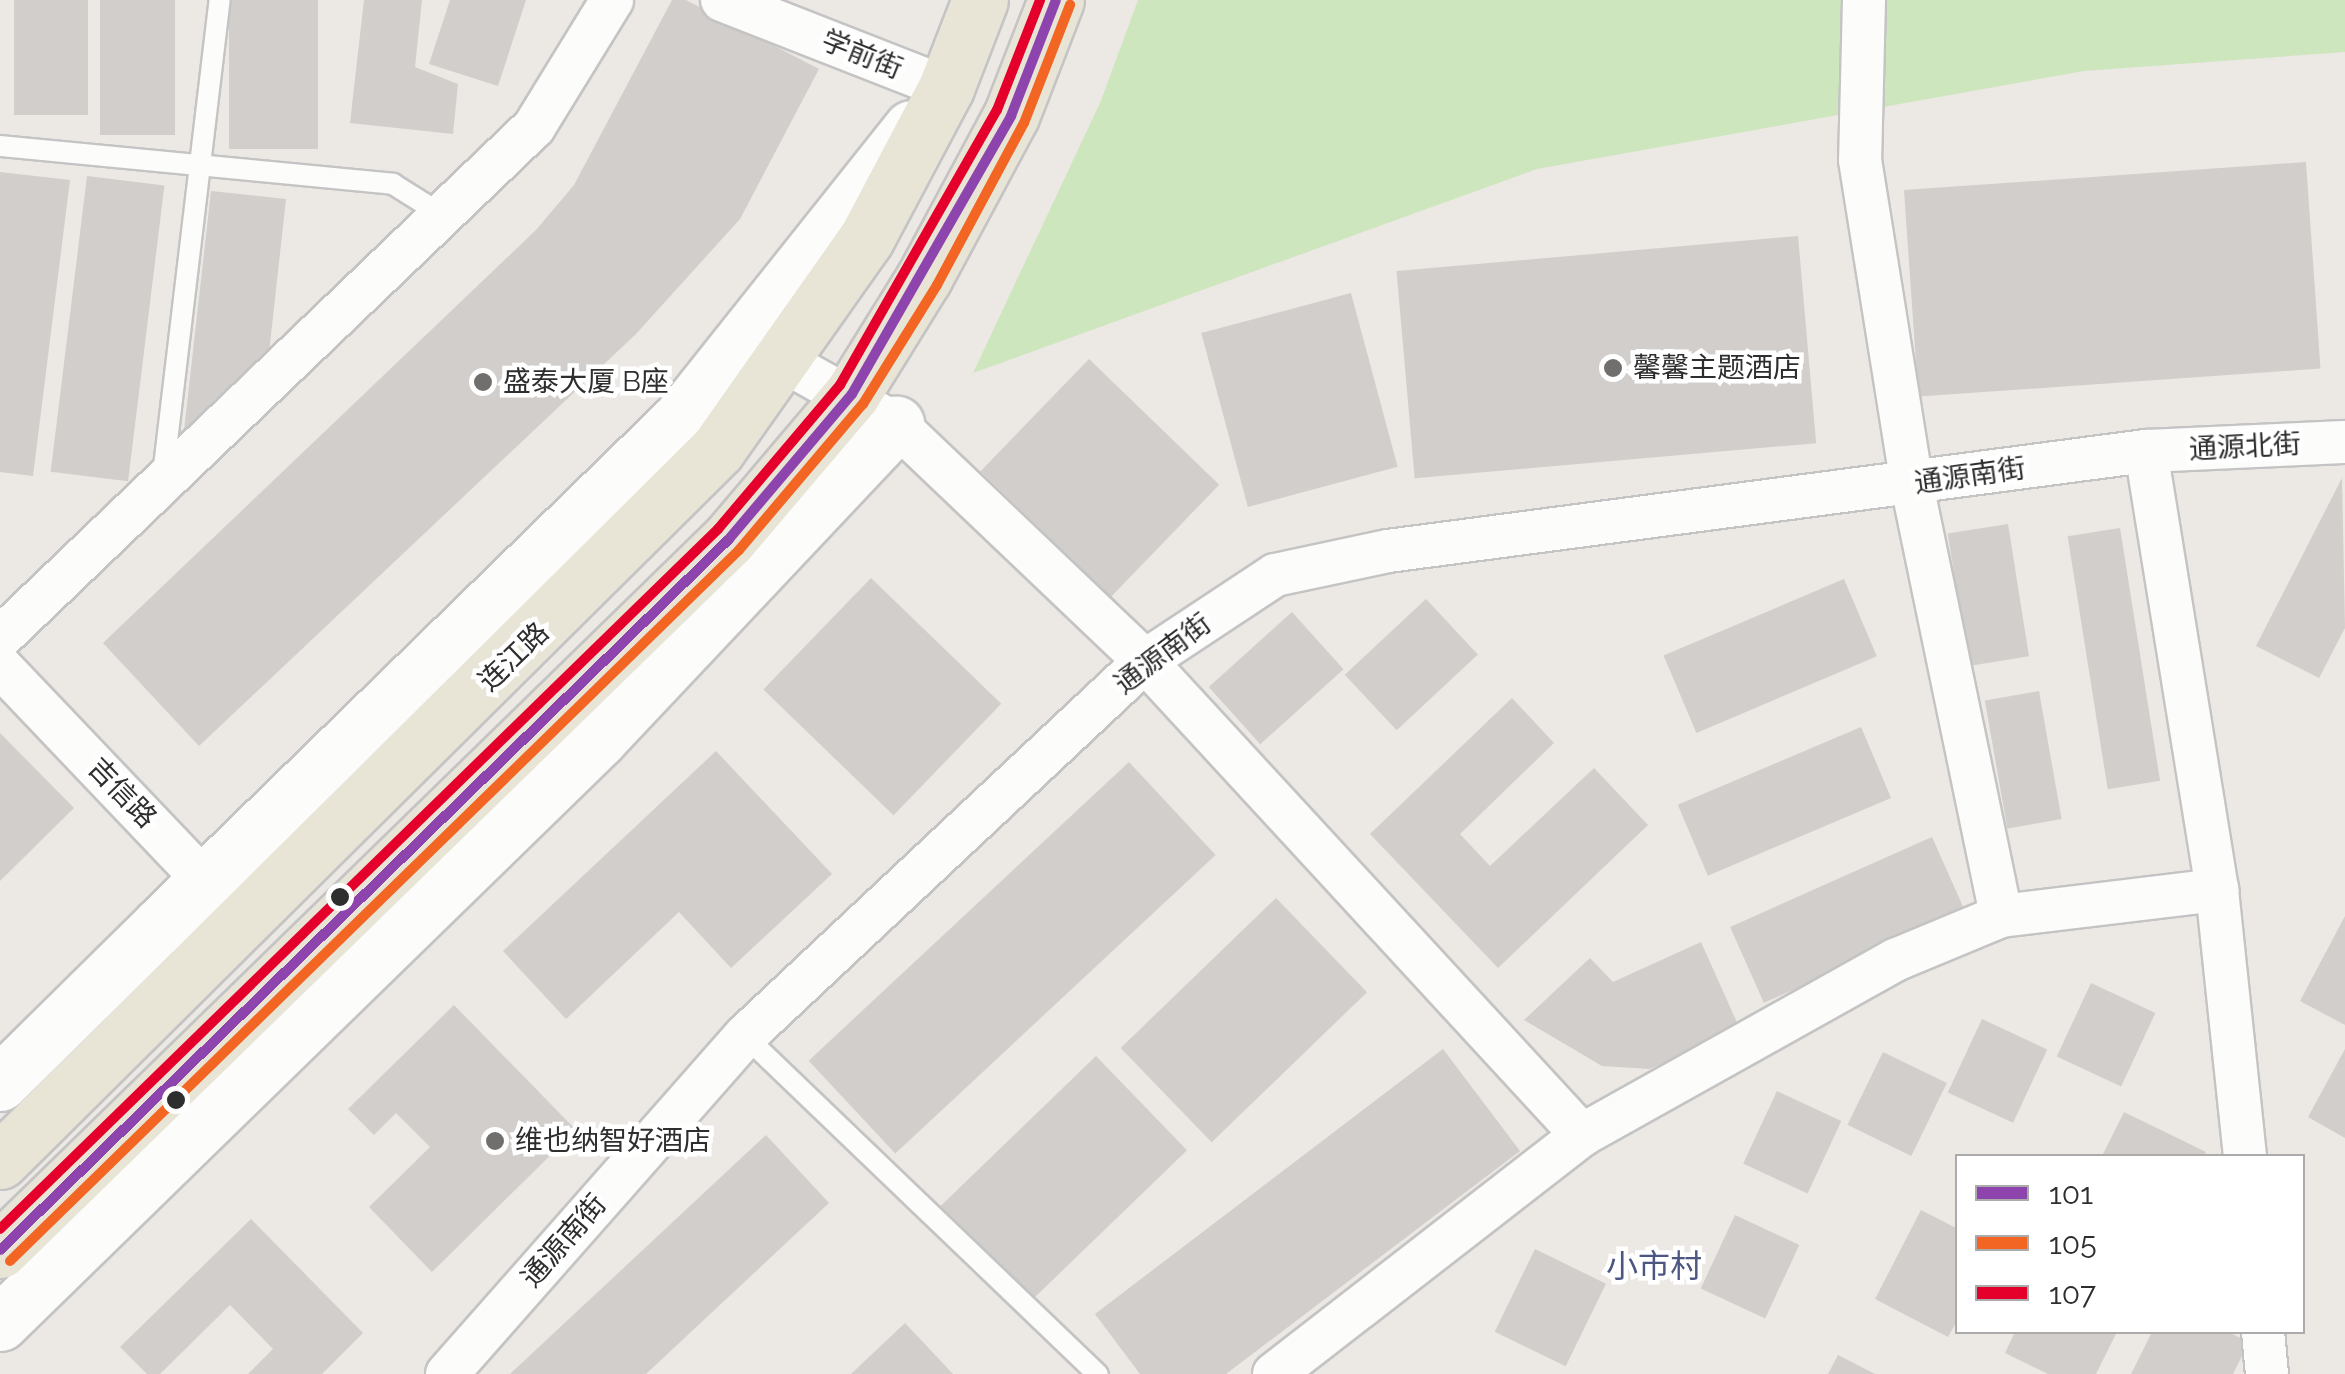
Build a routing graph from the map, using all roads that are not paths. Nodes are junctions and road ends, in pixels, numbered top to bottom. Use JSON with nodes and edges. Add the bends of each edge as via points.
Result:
{"nodes":[{"id":1,"x":220,"y":0,"type":"edge"},
{"id":2,"x":612,"y":0,"type":"edge"},
{"id":3,"x":722,"y":0,"type":"edge"},
{"id":4,"x":980,"y":0,"type":"edge"},
{"id":5,"x":1056,"y":0,"type":"edge"},
{"id":6,"x":1864,"y":0,"type":"edge"},
{"id":7,"x":946,"y":88,"type":"junction"},
{"id":8,"x":0,"y":146,"type":"edge"},
{"id":9,"x":201,"y":160,"type":"junction"},
{"id":10,"x":444,"y":216,"type":"junction"},
{"id":11,"x":785,"y":362,"type":"junction"},
{"id":12,"x":852,"y":394,"type":"junction"},
{"id":13,"x":896,"y":424,"type":"junction"},
{"id":14,"x":2345,"y":442,"type":"edge"},
{"id":15,"x":2146,"y":451,"type":"junction"},
{"id":16,"x":1912,"y":484,"type":"junction"},
{"id":17,"x":161,"y":487,"type":"junction"},
{"id":18,"x":0,"y":638,"type":"edge"},
{"id":19,"x":1145,"y":661,"type":"junction"},
{"id":20,"x":0,"y":666,"type":"edge"},
{"id":21,"x":2217,"y":890,"type":"junction"},
{"id":22,"x":224,"y":902,"type":"junction"},
{"id":23,"x":2001,"y":916,"type":"junction"},
{"id":24,"x":744,"y":1036,"type":"junction"},
{"id":25,"x":0,"y":1083,"type":"edge"},
{"id":26,"x":1582,"y":1135,"type":"junction"},
{"id":27,"x":2245,"y":1154,"type":"edge"},
{"id":28,"x":0,"y":1161,"type":"edge"},
{"id":29,"x":0,"y":1250,"type":"edge"},
{"id":30,"x":0,"y":1324,"type":"edge"},
{"id":31,"x":2263,"y":1334,"type":"edge"},
{"id":32,"x":446,"y":1374,"type":"edge"},
{"id":33,"x":1098,"y":1374,"type":"edge"},
{"id":34,"x":1274,"y":1374,"type":"edge"},
{"id":35,"x":2267,"y":1374,"type":"edge"}],
"edges":[{"from":1,"to":9,"type":"lane"},
{"from":2,"to":10,"type":"street","via":[[534,128]]},
{"from":3,"to":7,"type":"street","name":"学前街"},
{"from":4,"to":7,"type":"main road","name":"连江路"},
{"from":5,"to":12,"type":"main road","via":[[1010,116],[924,278]]},
{"from":6,"to":16,"type":"street","via":[[1860,160]]},
{"from":7,"to":11,"type":"main road","name":"连江路","via":[[866,239]]},
{"from":7,"to":22,"type":"main road","name":"连江路","via":[[819,237],[678,422]]},
{"from":8,"to":9,"type":"lane"},
{"from":9,"to":10,"type":"lane","via":[[393,184]]},
{"from":9,"to":17,"type":"lane"},
{"from":10,"to":17,"type":"street"},
{"from":11,"to":12,"type":"street"},
{"from":11,"to":22,"type":"main road","name":"连江路","via":[[717,450],[605,568]]},
{"from":12,"to":13,"type":"street"},
{"from":12,"to":29,"type":"main road","via":[[728,539]]},
{"from":13,"to":19,"type":"street"},
{"from":13,"to":30,"type":"main road","via":[[600,738]]},
{"from":14,"to":15,"type":"street","name":"通源北街"},
{"from":15,"to":16,"type":"street","name":"通源南街"},
{"from":15,"to":21,"type":"street"},
{"from":16,"to":19,"type":"street","name":"通源南街","via":[[1388,551],[1275,576]]},
{"from":16,"to":23,"type":"street"},
{"from":17,"to":18,"type":"street"},
{"from":19,"to":24,"type":"street","name":"通源南街"},
{"from":19,"to":26,"type":"street"},
{"from":20,"to":22,"type":"street","name":"吉信路"},
{"from":21,"to":23,"type":"street"},
{"from":21,"to":27,"type":"street"},
{"from":22,"to":25,"type":"main road","via":[[160,924]]},
{"from":22,"to":28,"type":"main road","name":"连江路"},
{"from":23,"to":26,"type":"street","via":[[1895,960]]},
{"from":24,"to":32,"type":"street","name":"通源南街"},
{"from":24,"to":33,"type":"lane"},
{"from":26,"to":34,"type":"street"},
{"from":31,"to":35,"type":"street"}]}
